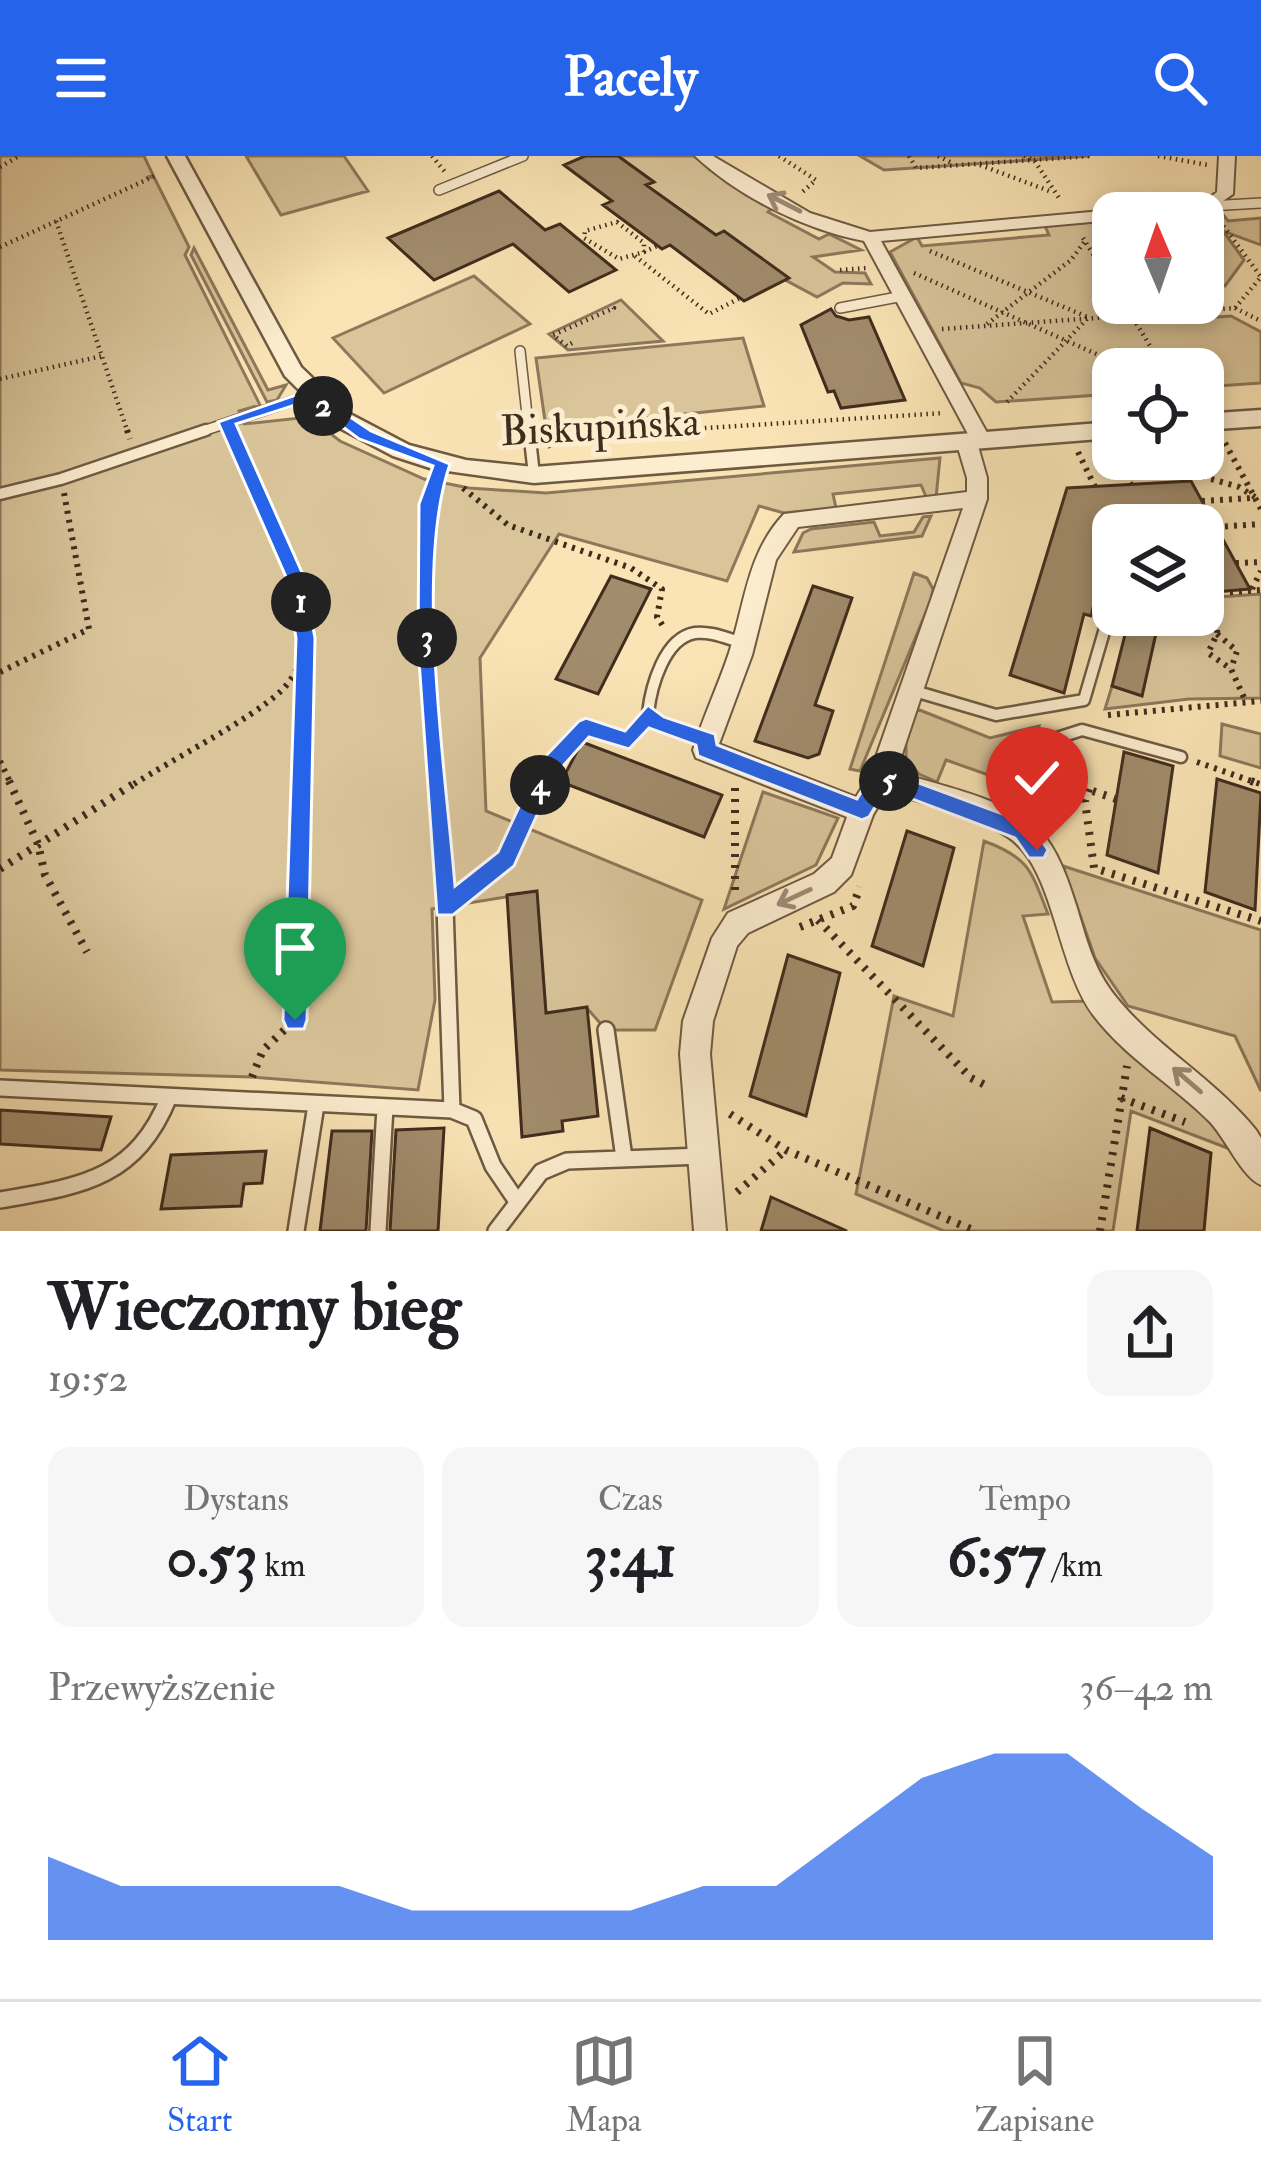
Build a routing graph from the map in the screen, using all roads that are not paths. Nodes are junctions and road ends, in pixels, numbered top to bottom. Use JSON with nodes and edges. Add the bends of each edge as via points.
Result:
{"nodes":[{"id":1,"x":176,"y":156,"type":"edge"},
{"id":2,"x":523,"y":156,"type":"edge"},
{"id":3,"x":703,"y":156,"type":"edge"},
{"id":4,"x":1220,"y":161,"type":"edge"},
{"id":5,"x":439,"y":190,"type":"dead end"},
{"id":6,"x":1224,"y":195,"type":"edge"},
{"id":7,"x":1261,"y":202,"type":"edge"},
{"id":8,"x":1224,"y":205,"type":"edge"},
{"id":9,"x":1092,"y":217,"type":"edge"},
{"id":10,"x":870,"y":237,"type":"junction"},
{"id":11,"x":903,"y":296,"type":"junction"},
{"id":12,"x":840,"y":308,"type":"dead end"},
{"id":13,"x":520,"y":351,"type":"dead end"},
{"id":14,"x":310,"y":395,"type":"junction"},
{"id":15,"x":1261,"y":418,"type":"edge"},
{"id":16,"x":1224,"y":426,"type":"edge"},
{"id":17,"x":1092,"y":432,"type":"edge"},
{"id":18,"x":973,"y":441,"type":"junction"},
{"id":19,"x":534,"y":476,"type":"junction"},
{"id":20,"x":0,"y":494,"type":"edge"},
{"id":21,"x":977,"y":499,"type":"junction"},
{"id":22,"x":1103,"y":636,"type":"edge"},
{"id":23,"x":743,"y":643,"type":"junction"},
{"id":24,"x":911,"y":690,"type":"junction"},
{"id":25,"x":708,"y":741,"type":"junction"},
{"id":26,"x":1181,"y":757,"type":"road end"},
{"id":27,"x":881,"y":778,"type":"junction"},
{"id":28,"x":862,"y":811,"type":"junction"},
{"id":29,"x":1022,"y":831,"type":"junction"},
{"id":30,"x":445,"y":907,"type":"road end"},
{"id":31,"x":606,"y":1030,"type":"dead end"},
{"id":32,"x":0,"y":1088,"type":"edge"},
{"id":33,"x":169,"y":1097,"type":"junction"},
{"id":34,"x":316,"y":1105,"type":"junction"},
{"id":35,"x":386,"y":1107,"type":"junction"},
{"id":36,"x":452,"y":1110,"type":"junction"},
{"id":37,"x":702,"y":1156,"type":"junction"},
{"id":38,"x":624,"y":1158,"type":"junction"},
{"id":39,"x":1261,"y":1169,"type":"edge"},
{"id":40,"x":0,"y":1200,"type":"edge"},
{"id":41,"x":516,"y":1200,"type":"junction"},
{"id":42,"x":296,"y":1231,"type":"edge"},
{"id":43,"x":379,"y":1231,"type":"edge"},
{"id":44,"x":496,"y":1231,"type":"edge"},
{"id":45,"x":710,"y":1231,"type":"edge"}],
"edges":[{"from":1,"to":14,"type":"street","name":"Biskupińska"},
{"from":2,"to":5,"type":"lane"},
{"from":10,"to":3,"type":"street","one_way":true,"via":[[830,226]]},
{"from":4,"to":6,"type":"street"},
{"from":7,"to":8,"type":"lane"},
{"from":9,"to":10,"type":"street"},
{"from":10,"to":11,"type":"street"},
{"from":11,"to":12,"type":"lane"},
{"from":11,"to":18,"type":"street"},
{"from":13,"to":19,"type":"lane"},
{"from":14,"to":19,"type":"street","name":"Biskupińska","via":[[365,435],[447,472]]},
{"from":14,"to":20,"type":"lane"},
{"from":15,"to":16,"type":"street"},
{"from":17,"to":18,"type":"street","name":"Biskupińska"},
{"from":18,"to":19,"type":"street","name":"Biskupińska"},
{"from":18,"to":21,"type":"street"},
{"from":21,"to":23,"type":"street","via":[[792,520],[777,533]]},
{"from":21,"to":24,"type":"street"},
{"from":22,"to":24,"type":"lane","via":[[1084,700],[1005,719]]},
{"from":23,"to":25,"type":"street"},
{"from":23,"to":25,"type":"lane","via":[[691,632],[674,642],[649,693],[648,713],[657,723]]},
{"from":24,"to":27,"type":"street"},
{"from":25,"to":28,"type":"street","via":[[705,749]]},
{"from":26,"to":29,"type":"lane","via":[[1082,730],[1057,738]]},
{"from":27,"to":28,"type":"street"},
{"from":27,"to":29,"type":"street"},
{"from":28,"to":37,"type":"street","one_way":true,"via":[[842,866],[824,883],[738,923],[726,938],[698,1021]]},
{"from":39,"to":29,"type":"street","one_way":true,"via":[[1214,1103],[1132,1033],[1087,979],[1047,867]]},
{"from":30,"to":36,"type":"lane"},
{"from":31,"to":38,"type":"lane"},
{"from":32,"to":33,"type":"lane"},
{"from":33,"to":34,"type":"lane"},
{"from":33,"to":40,"type":"lane","via":[[146,1144],[119,1171]]},
{"from":34,"to":35,"type":"lane"},
{"from":34,"to":42,"type":"lane"},
{"from":35,"to":36,"type":"lane"},
{"from":35,"to":43,"type":"lane"},
{"from":36,"to":41,"type":"lane","via":[[473,1119]]},
{"from":37,"to":38,"type":"lane"},
{"from":37,"to":45,"type":"street"},
{"from":38,"to":41,"type":"lane","via":[[567,1161],[542,1172]]},
{"from":41,"to":44,"type":"lane"}]}
